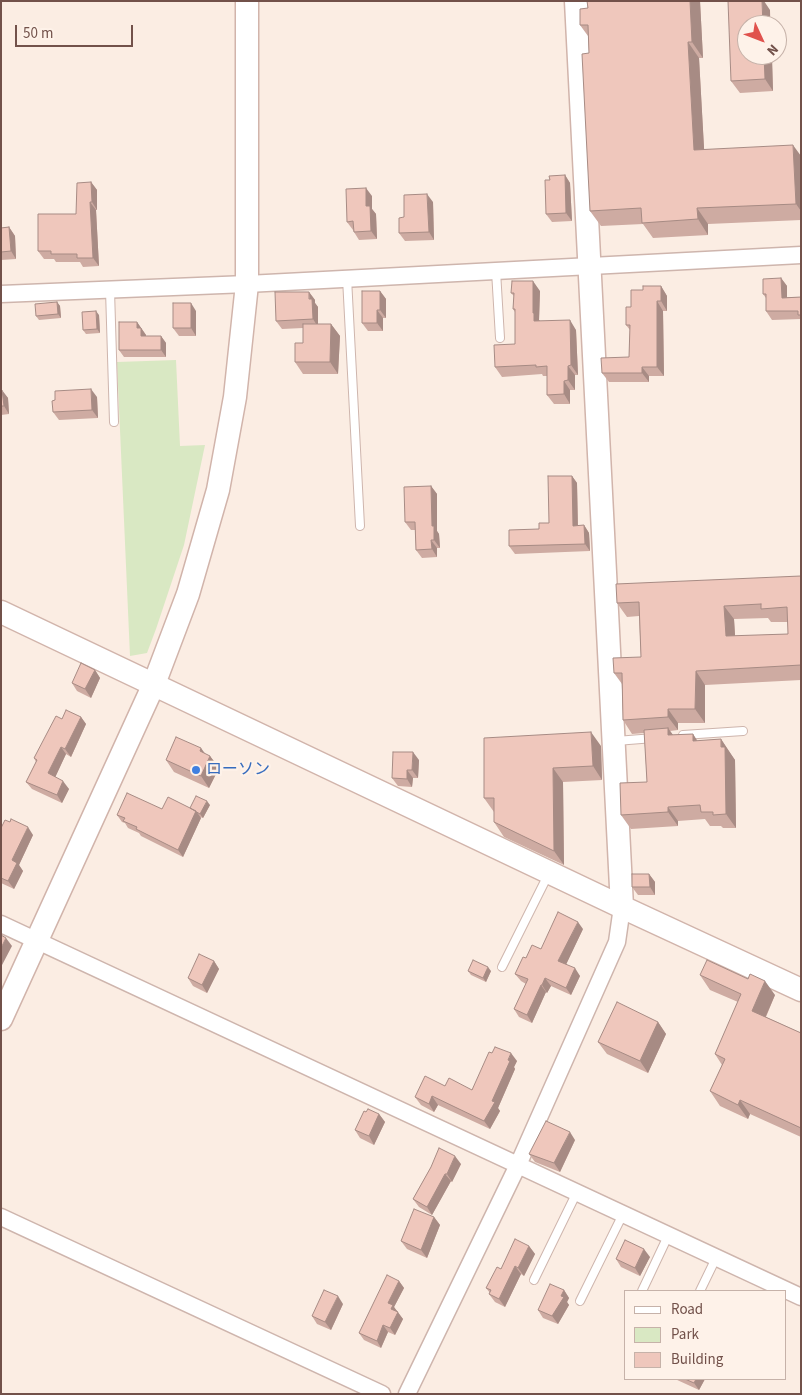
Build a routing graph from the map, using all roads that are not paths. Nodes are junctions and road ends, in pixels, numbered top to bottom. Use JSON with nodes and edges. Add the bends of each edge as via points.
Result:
{"nodes":[{"id":1,"x":247,"y":1,"type":"edge"},
{"id":2,"x":576,"y":1,"type":"edge"},
{"id":3,"x":801,"y":255,"type":"edge"},
{"id":4,"x":588,"y":266,"type":"junction"},
{"id":5,"x":496,"y":271,"type":"junction"},
{"id":6,"x":347,"y":278,"type":"junction"},
{"id":7,"x":247,"y":284,"type":"junction"},
{"id":8,"x":110,"y":290,"type":"junction"},
{"id":9,"x":1,"y":294,"type":"edge"},
{"id":10,"x":500,"y":338,"type":"dead end"},
{"id":11,"x":114,"y":422,"type":"dead end"},
{"id":12,"x":360,"y":526,"type":"dead end"},
{"id":13,"x":1,"y":612,"type":"edge"},
{"id":14,"x":154,"y":684,"type":"junction"},
{"id":15,"x":743,"y":730,"type":"dead end"},
{"id":16,"x":678,"y":736,"type":"edge"},
{"id":17,"x":660,"y":737,"type":"edge"},
{"id":18,"x":613,"y":741,"type":"junction"},
{"id":19,"x":549,"y":873,"type":"junction"},
{"id":20,"x":622,"y":907,"type":"junction"},
{"id":21,"x":1,"y":924,"type":"edge"},
{"id":22,"x":37,"y":940,"type":"junction"},
{"id":23,"x":502,"y":967,"type":"dead end"},
{"id":24,"x":801,"y":990,"type":"edge"},
{"id":25,"x":1,"y":1019,"type":"edge"},
{"id":26,"x":518,"y":1165,"type":"junction"},
{"id":27,"x":577,"y":1192,"type":"junction"},
{"id":28,"x":623,"y":1214,"type":"junction"},
{"id":29,"x":1,"y":1217,"type":"edge"},
{"id":30,"x":668,"y":1236,"type":"junction"},
{"id":31,"x":716,"y":1258,"type":"junction"},
{"id":32,"x":534,"y":1280,"type":"dead end"},
{"id":33,"x":642,"y":1290,"type":"edge"},
{"id":34,"x":700,"y":1290,"type":"edge"},
{"id":35,"x":786,"y":1290,"type":"edge"},
{"id":36,"x":787,"y":1291,"type":"edge"},
{"id":37,"x":801,"y":1297,"type":"edge"},
{"id":38,"x":580,"y":1301,"type":"dead end"},
{"id":39,"x":382,"y":1394,"type":"edge"},
{"id":40,"x":407,"y":1394,"type":"edge"}],
"edges":[{"from":1,"to":7,"type":"street"},
{"from":2,"to":4,"type":"street"},
{"from":3,"to":4,"type":"street"},
{"from":4,"to":5,"type":"street"},
{"from":4,"to":18,"type":"street"},
{"from":5,"to":6,"type":"street"},
{"from":5,"to":10,"type":"lane"},
{"from":6,"to":7,"type":"street"},
{"from":6,"to":12,"type":"lane"},
{"from":7,"to":8,"type":"street"},
{"from":7,"to":14,"type":"street","via":[[235,397],[218,490],[188,594]]},
{"from":8,"to":9,"type":"street"},
{"from":8,"to":11,"type":"lane"},
{"from":13,"to":14,"type":"street"},
{"from":14,"to":19,"type":"street"},
{"from":14,"to":22,"type":"street"},
{"from":15,"to":16,"type":"lane"},
{"from":17,"to":18,"type":"lane"},
{"from":18,"to":20,"type":"street"},
{"from":19,"to":20,"type":"street"},
{"from":19,"to":23,"type":"lane"},
{"from":20,"to":24,"type":"street"},
{"from":20,"to":26,"type":"street","via":[[618,942]]},
{"from":21,"to":22,"type":"street"},
{"from":22,"to":25,"type":"street"},
{"from":22,"to":26,"type":"street"},
{"from":26,"to":27,"type":"street"},
{"from":26,"to":40,"type":"street"},
{"from":27,"to":28,"type":"street"},
{"from":27,"to":32,"type":"lane"},
{"from":28,"to":30,"type":"street"},
{"from":28,"to":38,"type":"lane"},
{"from":29,"to":39,"type":"street"},
{"from":30,"to":31,"type":"street"},
{"from":30,"to":33,"type":"lane"},
{"from":31,"to":34,"type":"lane"},
{"from":31,"to":35,"type":"street"},
{"from":36,"to":37,"type":"street"}]}
